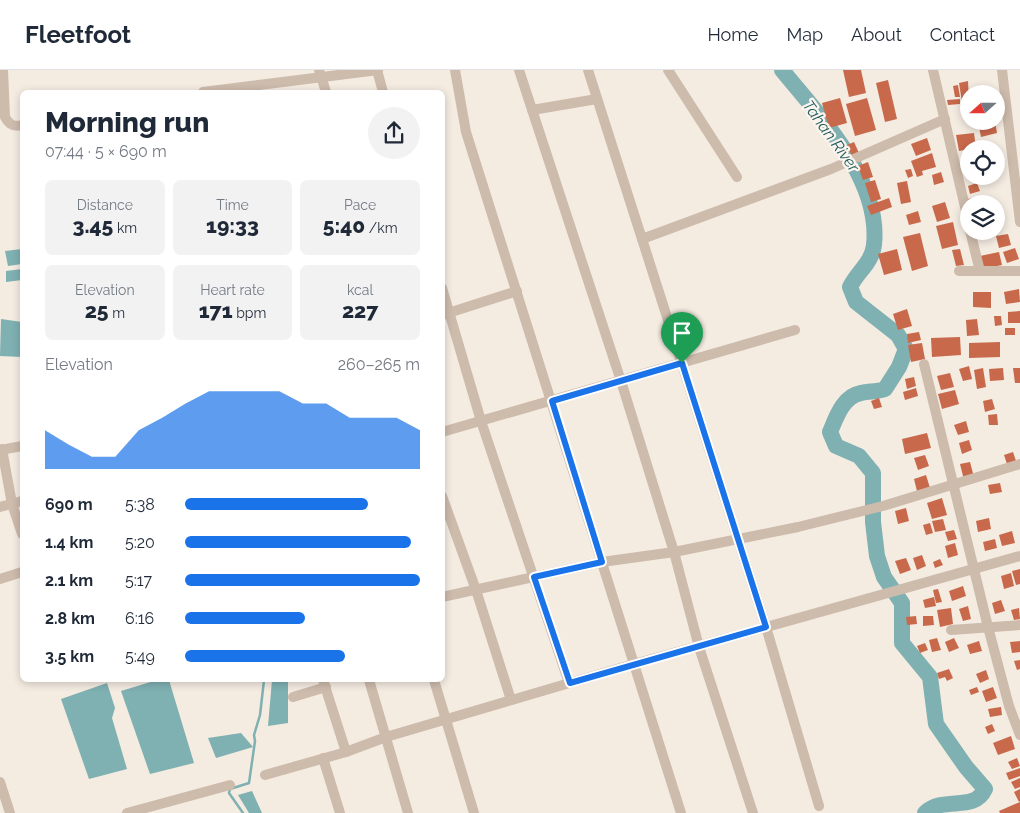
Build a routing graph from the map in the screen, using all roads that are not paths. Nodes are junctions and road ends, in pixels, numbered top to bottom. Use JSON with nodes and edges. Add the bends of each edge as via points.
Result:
{"nodes":[{"id":1,"x":4,"y":70,"type":"edge"},
{"id":2,"x":377,"y":70,"type":"edge"},
{"id":3,"x":454,"y":70,"type":"edge"},
{"id":4,"x":519,"y":70,"type":"edge"},
{"id":5,"x":588,"y":70,"type":"edge"},
{"id":6,"x":668,"y":70,"type":"edge"},
{"id":7,"x":934,"y":70,"type":"edge"},
{"id":8,"x":1002,"y":70,"type":"edge"},
{"id":9,"x":320,"y":74,"type":"edge"},
{"id":10,"x":216,"y":90,"type":"edge"},
{"id":11,"x":325,"y":90,"type":"edge"},
{"id":12,"x":382,"y":90,"type":"edge"},
{"id":13,"x":597,"y":99,"type":"junction"},
{"id":14,"x":532,"y":110,"type":"junction"},
{"id":15,"x":945,"y":120,"type":"junction"},
{"id":16,"x":20,"y":125,"type":"edge"},
{"id":17,"x":737,"y":177,"type":"dead end"},
{"id":18,"x":962,"y":195,"type":"edge"},
{"id":19,"x":1020,"y":222,"type":"edge"},
{"id":20,"x":642,"y":238,"type":"junction"},
{"id":21,"x":972,"y":240,"type":"edge"},
{"id":22,"x":1020,"y":270,"type":"edge"},
{"id":23,"x":959,"y":271,"type":"dead end"},
{"id":24,"x":980,"y":271,"type":"junction"},
{"id":25,"x":517,"y":291,"type":"junction"},
{"id":26,"x":446,"y":314,"type":"edge"},
{"id":27,"x":795,"y":330,"type":"dead end"},
{"id":28,"x":682,"y":363,"type":"junction"},
{"id":29,"x":924,"y":364,"type":"dead end"},
{"id":30,"x":621,"y":381,"type":"junction"},
{"id":31,"x":552,"y":401,"type":"junction"},
{"id":32,"x":481,"y":421,"type":"junction"},
{"id":33,"x":445,"y":431,"type":"edge"},
{"id":34,"x":20,"y":446,"type":"edge"},
{"id":35,"x":1,"y":450,"type":"edge"},
{"id":36,"x":1020,"y":464,"type":"edge"},
{"id":37,"x":954,"y":486,"type":"junction"},
{"id":38,"x":17,"y":503,"type":"edge"},
{"id":39,"x":445,"y":504,"type":"edge"},
{"id":40,"x":0,"y":507,"type":"edge"},
{"id":41,"x":20,"y":522,"type":"edge"},
{"id":42,"x":738,"y":538,"type":"junction"},
{"id":43,"x":674,"y":552,"type":"junction"},
{"id":44,"x":1020,"y":556,"type":"edge"},
{"id":45,"x":602,"y":562,"type":"junction"},
{"id":46,"x":975,"y":569,"type":"junction"},
{"id":47,"x":20,"y":573,"type":"edge"},
{"id":48,"x":534,"y":577,"type":"junction"},
{"id":49,"x":0,"y":579,"type":"edge"},
{"id":50,"x":476,"y":590,"type":"junction"},
{"id":51,"x":445,"y":596,"type":"edge"},
{"id":52,"x":1020,"y":625,"type":"edge"},
{"id":53,"x":766,"y":627,"type":"junction"},
{"id":54,"x":988,"y":627,"type":"junction"},
{"id":55,"x":951,"y":630,"type":"dead end"},
{"id":56,"x":699,"y":647,"type":"junction"},
{"id":57,"x":634,"y":664,"type":"junction"},
{"id":58,"x":370,"y":682,"type":"edge"},
{"id":59,"x":435,"y":682,"type":"edge"},
{"id":60,"x":570,"y":683,"type":"junction"},
{"id":61,"x":324,"y":684,"type":"edge"},
{"id":62,"x":293,"y":697,"type":"dead end"},
{"id":63,"x":511,"y":700,"type":"junction"},
{"id":64,"x":446,"y":719,"type":"junction"},
{"id":65,"x":1020,"y":735,"type":"edge"},
{"id":66,"x":386,"y":737,"type":"junction"},
{"id":67,"x":346,"y":752,"type":"junction"},
{"id":68,"x":323,"y":758,"type":"junction"},
{"id":69,"x":265,"y":775,"type":"dead end"},
{"id":70,"x":0,"y":782,"type":"edge"},
{"id":71,"x":230,"y":785,"type":"dead end"},
{"id":72,"x":819,"y":806,"type":"dead end"},
{"id":73,"x":165,"y":808,"type":"edge"},
{"id":74,"x":10,"y":813,"type":"edge"},
{"id":75,"x":127,"y":813,"type":"edge"},
{"id":76,"x":340,"y":813,"type":"edge"},
{"id":77,"x":408,"y":813,"type":"edge"},
{"id":78,"x":474,"y":813,"type":"edge"},
{"id":79,"x":680,"y":813,"type":"edge"},
{"id":80,"x":752,"y":813,"type":"edge"}],
"edges":[{"from":1,"to":16,"type":"street","via":[[5,117],[8,123]]},
{"from":2,"to":9,"type":"street"},
{"from":2,"to":12,"type":"street"},
{"from":3,"to":25,"type":"street","via":[[466,132]]},
{"from":4,"to":14,"type":"street"},
{"from":5,"to":13,"type":"street"},
{"from":6,"to":17,"type":"street"},
{"from":7,"to":15,"type":"street"},
{"from":8,"to":19,"type":"street"},
{"from":9,"to":10,"type":"street"},
{"from":9,"to":11,"type":"street"},
{"from":13,"to":14,"type":"street"},
{"from":13,"to":20,"type":"street"},
{"from":14,"to":30,"type":"street"},
{"from":15,"to":18,"type":"street"},
{"from":15,"to":20,"type":"street","via":[[831,169]]},
{"from":20,"to":28,"type":"street"},
{"from":21,"to":24,"type":"street"},
{"from":22,"to":24,"type":"street"},
{"from":23,"to":24,"type":"street"},
{"from":25,"to":26,"type":"street"},
{"from":25,"to":31,"type":"street"},
{"from":26,"to":32,"type":"street"},
{"from":27,"to":28,"type":"street"},
{"from":28,"to":30,"type":"street"},
{"from":28,"to":42,"type":"street"},
{"from":29,"to":37,"type":"street"},
{"from":30,"to":31,"type":"street"},
{"from":30,"to":43,"type":"street"},
{"from":31,"to":32,"type":"street"},
{"from":31,"to":45,"type":"street"},
{"from":32,"to":33,"type":"street"},
{"from":32,"to":48,"type":"street"},
{"from":34,"to":35,"type":"street"},
{"from":35,"to":38,"type":"street"},
{"from":36,"to":37,"type":"street"},
{"from":37,"to":42,"type":"street","via":[[862,512]]},
{"from":37,"to":46,"type":"street"},
{"from":38,"to":40,"type":"street"},
{"from":38,"to":41,"type":"street"},
{"from":39,"to":50,"type":"street"},
{"from":42,"to":43,"type":"street"},
{"from":42,"to":53,"type":"street"},
{"from":43,"to":45,"type":"street"},
{"from":43,"to":56,"type":"street"},
{"from":44,"to":46,"type":"street"},
{"from":45,"to":48,"type":"street"},
{"from":45,"to":57,"type":"street"},
{"from":46,"to":53,"type":"street"},
{"from":46,"to":54,"type":"street"},
{"from":47,"to":49,"type":"street"},
{"from":48,"to":50,"type":"street"},
{"from":48,"to":60,"type":"street"},
{"from":50,"to":51,"type":"street"},
{"from":50,"to":63,"type":"street"},
{"from":52,"to":54,"type":"street"},
{"from":53,"to":56,"type":"street"},
{"from":53,"to":72,"type":"street"},
{"from":54,"to":55,"type":"street"},
{"from":54,"to":65,"type":"street"},
{"from":56,"to":57,"type":"street"},
{"from":56,"to":80,"type":"street"},
{"from":57,"to":60,"type":"street"},
{"from":57,"to":79,"type":"street"},
{"from":58,"to":66,"type":"street"},
{"from":59,"to":64,"type":"street"},
{"from":60,"to":63,"type":"street"},
{"from":61,"to":62,"type":"street"},
{"from":61,"to":67,"type":"street"},
{"from":63,"to":64,"type":"street"},
{"from":64,"to":66,"type":"street"},
{"from":64,"to":78,"type":"street"},
{"from":66,"to":67,"type":"street"},
{"from":66,"to":77,"type":"street"},
{"from":67,"to":68,"type":"street"},
{"from":68,"to":69,"type":"street"},
{"from":68,"to":76,"type":"street"},
{"from":70,"to":74,"type":"street"},
{"from":71,"to":73,"type":"street"},
{"from":73,"to":75,"type":"street"}]}
